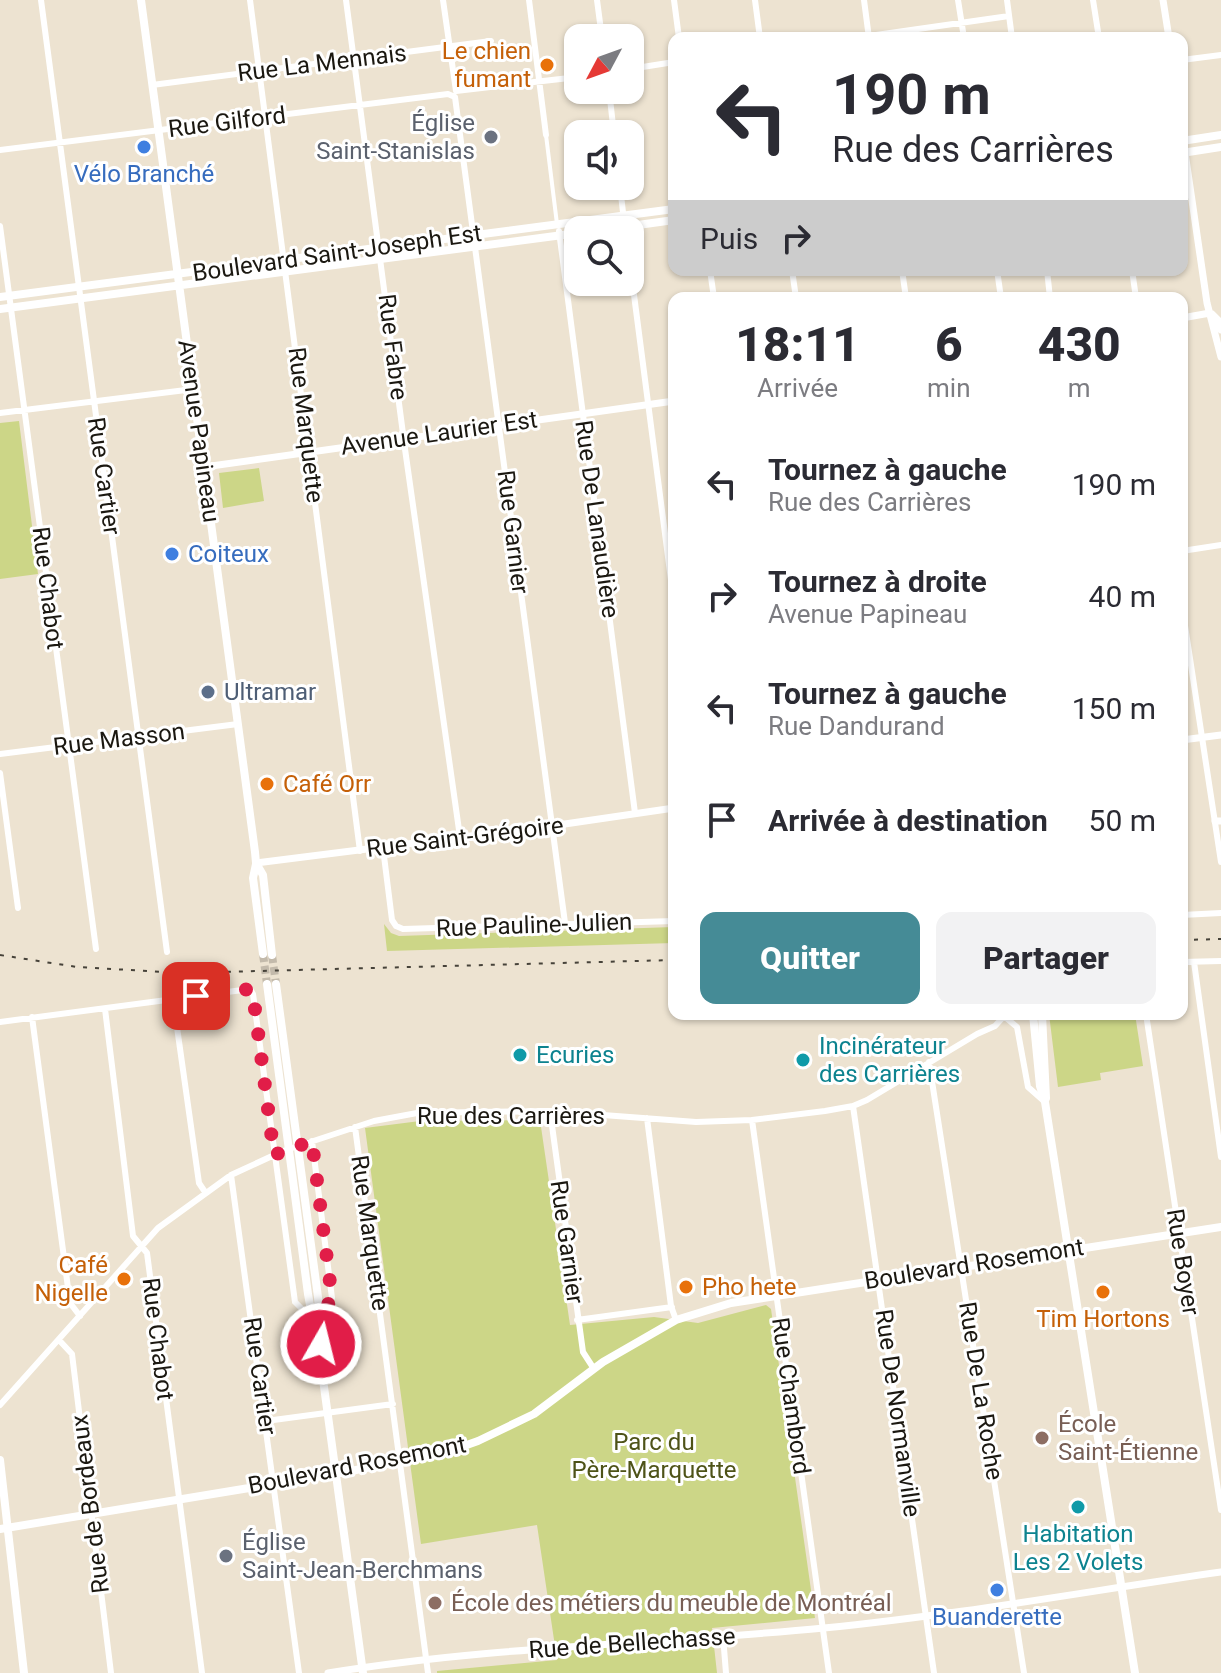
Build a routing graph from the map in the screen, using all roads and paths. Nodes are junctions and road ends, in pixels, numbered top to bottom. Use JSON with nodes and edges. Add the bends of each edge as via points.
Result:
{"nodes":[{"id":1,"x":41,"y":0,"type":"edge"},
{"id":2,"x":141,"y":0,"type":"edge"},
{"id":3,"x":250,"y":0,"type":"edge"},
{"id":4,"x":346,"y":0,"type":"edge"},
{"id":5,"x":443,"y":0,"type":"edge"},
{"id":6,"x":529,"y":0,"type":"edge"},
{"id":7,"x":597,"y":0,"type":"edge"},
{"id":8,"x":674,"y":0,"type":"edge"},
{"id":9,"x":755,"y":0,"type":"edge"},
{"id":10,"x":864,"y":0,"type":"edge"},
{"id":11,"x":958,"y":0,"type":"edge"},
{"id":12,"x":1007,"y":0,"type":"edge"},
{"id":13,"x":1093,"y":0,"type":"edge"},
{"id":14,"x":1163,"y":0,"type":"edge"},
{"id":15,"x":1009,"y":16,"type":"junction"},
{"id":16,"x":961,"y":23,"type":"junction"},
{"id":17,"x":600,"y":24,"type":"edge"},
{"id":18,"x":678,"y":32,"type":"edge"},
{"id":19,"x":759,"y":32,"type":"edge"},
{"id":20,"x":868,"y":32,"type":"edge"},
{"id":21,"x":902,"y":32,"type":"edge"},
{"id":22,"x":963,"y":32,"type":"edge"},
{"id":23,"x":1011,"y":32,"type":"edge"},
{"id":24,"x":1098,"y":32,"type":"edge"},
{"id":25,"x":1168,"y":32,"type":"edge"},
{"id":26,"x":491,"y":41,"type":"dead end"},
{"id":27,"x":449,"y":46,"type":"junction"},
{"id":28,"x":1221,"y":55,"type":"edge"},
{"id":29,"x":354,"y":58,"type":"junction"},
{"id":30,"x":1188,"y":59,"type":"edge"},
{"id":31,"x":668,"y":63,"type":"edge"},
{"id":32,"x":644,"y":67,"type":"edge"},
{"id":33,"x":260,"y":71,"type":"junction"},
{"id":34,"x":564,"y":79,"type":"edge"},
{"id":35,"x":539,"y":82,"type":"junction"},
{"id":36,"x":152,"y":85,"type":"junction"},
{"id":37,"x":454,"y":93,"type":"junction"},
{"id":38,"x":360,"y":105,"type":"junction"},
{"id":39,"x":266,"y":118,"type":"junction"},
{"id":40,"x":159,"y":131,"type":"junction"},
{"id":41,"x":546,"y":135,"type":"joint"},
{"id":42,"x":1221,"y":135,"type":"edge"},
{"id":43,"x":1188,"y":138,"type":"edge"},
{"id":44,"x":60,"y":143,"type":"junction"},
{"id":45,"x":1221,"y":147,"type":"edge"},
{"id":46,"x":0,"y":150,"type":"edge"},
{"id":47,"x":1188,"y":151,"type":"edge"},
{"id":48,"x":1188,"y":177,"type":"edge"},
{"id":49,"x":622,"y":200,"type":"edge"},
{"id":50,"x":668,"y":210,"type":"edge"},
{"id":51,"x":624,"y":216,"type":"joint"},
{"id":52,"x":668,"y":221,"type":"edge"},
{"id":53,"x":564,"y":223,"type":"edge"},
{"id":54,"x":557,"y":224,"type":"junction"},
{"id":55,"x":644,"y":225,"type":"edge"},
{"id":56,"x":0,"y":226,"type":"edge"},
{"id":57,"x":564,"y":234,"type":"edge"},
{"id":58,"x":473,"y":235,"type":"junction"},
{"id":59,"x":559,"y":235,"type":"junction"},
{"id":60,"x":379,"y":247,"type":"junction"},
{"id":61,"x":475,"y":247,"type":"junction"},
{"id":62,"x":381,"y":259,"type":"junction"},
{"id":63,"x":285,"y":260,"type":"junction"},
{"id":64,"x":286,"y":271,"type":"junction"},
{"id":65,"x":177,"y":274,"type":"junction"},
{"id":66,"x":78,"y":287,"type":"junction"},
{"id":67,"x":179,"y":287,"type":"junction"},
{"id":68,"x":634,"y":296,"type":"edge"},
{"id":69,"x":5,"y":297,"type":"edge"},
{"id":70,"x":80,"y":299,"type":"junction"},
{"id":71,"x":11,"y":308,"type":"junction"},
{"id":72,"x":0,"y":309,"type":"edge"},
{"id":73,"x":1221,"y":310,"type":"edge"},
{"id":74,"x":1210,"y":313,"type":"junction"},
{"id":75,"x":1188,"y":317,"type":"edge"},
{"id":76,"x":1221,"y":330,"type":"edge"},
{"id":77,"x":1221,"y":357,"type":"edge"},
{"id":78,"x":194,"y":389,"type":"junction"},
{"id":79,"x":94,"y":401,"type":"junction"},
{"id":80,"x":668,"y":402,"type":"edge"},
{"id":81,"x":648,"y":404,"type":"junction"},
{"id":82,"x":25,"y":410,"type":"junction"},
{"id":83,"x":0,"y":413,"type":"edge"},
{"id":84,"x":583,"y":414,"type":"junction"},
{"id":85,"x":499,"y":425,"type":"junction"},
{"id":86,"x":404,"y":437,"type":"junction"},
{"id":87,"x":310,"y":451,"type":"junction"},
{"id":88,"x":204,"y":467,"type":"junction"},
{"id":89,"x":1221,"y":545,"type":"edge"},
{"id":90,"x":1188,"y":550,"type":"edge"},
{"id":91,"x":668,"y":557,"type":"edge"},
{"id":92,"x":1188,"y":646,"type":"edge"},
{"id":93,"x":238,"y":724,"type":"junction"},
{"id":94,"x":1221,"y":735,"type":"edge"},
{"id":95,"x":139,"y":737,"type":"junction"},
{"id":96,"x":1202,"y":738,"type":"junction"},
{"id":97,"x":1188,"y":739,"type":"edge"},
{"id":98,"x":69,"y":746,"type":"junction"},
{"id":99,"x":0,"y":754,"type":"edge"},
{"id":100,"x":0,"y":773,"type":"edge"},
{"id":101,"x":668,"y":809,"type":"edge"},
{"id":102,"x":635,"y":813,"type":"junction"},
{"id":103,"x":1218,"y":821,"type":"edge"},
{"id":104,"x":552,"y":826,"type":"junction"},
{"id":105,"x":460,"y":837,"type":"junction"},
{"id":106,"x":383,"y":848,"type":"junction"},
{"id":107,"x":360,"y":851,"type":"junction"},
{"id":108,"x":1221,"y":862,"type":"edge"},
{"id":109,"x":256,"y":863,"type":"junction"},
{"id":110,"x":18,"y":908,"type":"dead end"},
{"id":111,"x":1221,"y":913,"type":"edge"},
{"id":112,"x":1188,"y":915,"type":"edge"},
{"id":113,"x":668,"y":921,"type":"edge"},
{"id":114,"x":565,"y":923,"type":"junction"},
{"id":115,"x":96,"y":949,"type":"dead end"},
{"id":116,"x":167,"y":952,"type":"dead end"},
{"id":117,"x":267,"y":954,"type":"tunnel mouth"},
{"id":118,"x":1221,"y":961,"type":"edge"},
{"id":119,"x":1188,"y":962,"type":"edge"},
{"id":120,"x":1194,"y":962,"type":"junction"},
{"id":121,"x":271,"y":984,"type":"tunnel mouth"},
{"id":122,"x":173,"y":999,"type":"junction"},
{"id":123,"x":105,"y":1009,"type":"junction"},
{"id":124,"x":32,"y":1017,"type":"junction"},
{"id":125,"x":1001,"y":1020,"type":"edge"},
{"id":126,"x":1013,"y":1020,"type":"edge"},
{"id":127,"x":1034,"y":1020,"type":"edge"},
{"id":128,"x":1042,"y":1020,"type":"edge"},
{"id":129,"x":1147,"y":1020,"type":"edge"},
{"id":130,"x":0,"y":1022,"type":"edge"},
{"id":131,"x":929,"y":1062,"type":"junction"},
{"id":132,"x":1045,"y":1102,"type":"junction"},
{"id":133,"x":853,"y":1106,"type":"junction"},
{"id":134,"x":550,"y":1111,"type":"junction"},
{"id":135,"x":647,"y":1118,"type":"junction"},
{"id":136,"x":752,"y":1120,"type":"junction"},
{"id":137,"x":355,"y":1127,"type":"junction"},
{"id":138,"x":309,"y":1142,"type":"junction"},
{"id":139,"x":274,"y":1155,"type":"junction"},
{"id":140,"x":1221,"y":1157,"type":"edge"},
{"id":141,"x":231,"y":1175,"type":"junction"},
{"id":142,"x":205,"y":1192,"type":"junction"},
{"id":143,"x":1221,"y":1227,"type":"edge"},
{"id":144,"x":1179,"y":1233,"type":"junction"},
{"id":145,"x":141,"y":1246,"type":"junction"},
{"id":146,"x":1069,"y":1249,"type":"junction"},
{"id":147,"x":962,"y":1265,"type":"junction"},
{"id":148,"x":879,"y":1278,"type":"junction"},
{"id":149,"x":777,"y":1295,"type":"junction"},
{"id":150,"x":671,"y":1306,"type":"junction"},
{"id":151,"x":80,"y":1316,"type":"junction"},
{"id":152,"x":316,"y":1318,"type":"junction"},
{"id":153,"x":679,"y":1319,"type":"junction"},
{"id":154,"x":577,"y":1320,"type":"junction"},
{"id":155,"x":59,"y":1340,"type":"junction"},
{"id":156,"x":594,"y":1369,"type":"junction"},
{"id":157,"x":393,"y":1404,"type":"junction"},
{"id":158,"x":0,"y":1405,"type":"edge"},
{"id":159,"x":328,"y":1412,"type":"junction"},
{"id":160,"x":266,"y":1421,"type":"junction"},
{"id":161,"x":0,"y":1460,"type":"edge"},
{"id":162,"x":400,"y":1462,"type":"junction"},
{"id":163,"x":336,"y":1474,"type":"junction"},
{"id":164,"x":274,"y":1483,"type":"junction"},
{"id":165,"x":180,"y":1500,"type":"junction"},
{"id":166,"x":1221,"y":1510,"type":"edge"},
{"id":167,"x":91,"y":1513,"type":"junction"},
{"id":168,"x":4,"y":1528,"type":"edge"},
{"id":169,"x":1221,"y":1572,"type":"edge"},
{"id":170,"x":1121,"y":1587,"type":"junction"},
{"id":171,"x":1014,"y":1603,"type":"junction"},
{"id":172,"x":926,"y":1616,"type":"junction"},
{"id":173,"x":824,"y":1628,"type":"junction"},
{"id":174,"x":723,"y":1636,"type":"junction"},
{"id":175,"x":427,"y":1660,"type":"junction"},
{"id":176,"x":363,"y":1670,"type":"edge"},
{"id":177,"x":24,"y":1673,"type":"edge"},
{"id":178,"x":111,"y":1673,"type":"edge"},
{"id":179,"x":202,"y":1673,"type":"edge"},
{"id":180,"x":299,"y":1673,"type":"edge"},
{"id":181,"x":328,"y":1673,"type":"edge"},
{"id":182,"x":428,"y":1673,"type":"edge"},
{"id":183,"x":726,"y":1673,"type":"edge"},
{"id":184,"x":829,"y":1673,"type":"edge"},
{"id":185,"x":934,"y":1673,"type":"edge"},
{"id":186,"x":1024,"y":1673,"type":"edge"},
{"id":187,"x":1135,"y":1673,"type":"edge"}],
"edges":[{"from":1,"to":44,"type":"street","name":"Rue Cartier"},
{"from":2,"to":36,"type":"main road","name":"Avenue Papineau"},
{"from":3,"to":33,"type":"street","name":"Rue Marquette"},
{"from":4,"to":29,"type":"street","name":"Rue Fabre"},
{"from":5,"to":27,"type":"street","name":"Rue Garnier"},
{"from":6,"to":35,"type":"street"},
{"from":7,"to":17,"type":"street"},
{"from":8,"to":18,"type":"street"},
{"from":9,"to":19,"type":"street"},
{"from":10,"to":20,"type":"street"},
{"from":11,"to":16,"type":"street"},
{"from":12,"to":15,"type":"street"},
{"from":13,"to":24,"type":"street"},
{"from":14,"to":25,"type":"street"},
{"from":15,"to":16,"type":"street"},
{"from":15,"to":23,"type":"street"},
{"from":16,"to":21,"type":"street"},
{"from":16,"to":22,"type":"street"},
{"from":26,"to":27,"type":"street","name":"Rue La Mennais"},
{"from":27,"to":29,"type":"street","name":"Rue La Mennais"},
{"from":27,"to":37,"type":"street","name":"Rue Garnier"},
{"from":28,"to":30,"type":"street"},
{"from":29,"to":33,"type":"street","name":"Rue La Mennais"},
{"from":29,"to":38,"type":"street","name":"Rue Fabre"},
{"from":31,"to":32,"type":"street"},
{"from":33,"to":36,"type":"street","name":"Rue La Mennais"},
{"from":33,"to":39,"type":"street","name":"Rue Marquette"},
{"from":34,"to":35,"type":"street","name":"Rue Gilford"},
{"from":35,"to":37,"type":"street","name":"Rue Gilford"},
{"from":35,"to":41,"type":"street"},
{"from":36,"to":40,"type":"main road","name":"Avenue Papineau"},
{"from":37,"to":38,"type":"street","name":"Rue Gilford"},
{"from":37,"to":58,"type":"street","name":"Rue Garnier"},
{"from":38,"to":39,"type":"street","name":"Rue Gilford"},
{"from":38,"to":60,"type":"street","name":"Rue Fabre"},
{"from":39,"to":40,"type":"street","name":"Rue Gilford"},
{"from":39,"to":63,"type":"street","name":"Rue Marquette"},
{"from":40,"to":44,"type":"street","name":"Rue Gilford"},
{"from":40,"to":65,"type":"main road","name":"Avenue Papineau"},
{"from":41,"to":54,"type":"street"},
{"from":42,"to":43,"type":"main road"},
{"from":44,"to":46,"type":"street","name":"Rue Gilford"},
{"from":44,"to":66,"type":"street","name":"Rue Cartier"},
{"from":45,"to":47,"type":"main road"},
{"from":48,"to":74,"type":"street"},
{"from":49,"to":51,"type":"street"},
{"from":50,"to":51,"type":"main road","name":"Boulevard Saint-Joseph Est"},
{"from":52,"to":55,"type":"main road"},
{"from":53,"to":54,"type":"main road","name":"Boulevard Saint-Joseph Est"},
{"from":54,"to":58,"type":"main road","name":"Boulevard Saint-Joseph Est"},
{"from":54,"to":59,"type":"street","name":"Rue De Lanaudière"},
{"from":56,"to":69,"type":"street","name":"Rue Chabot"},
{"from":57,"to":59,"type":"main road","name":"Boulevard Saint-Joseph Est"},
{"from":58,"to":60,"type":"main road","name":"Boulevard Saint-Joseph Est"},
{"from":58,"to":61,"type":"street","name":"Rue Garnier"},
{"from":59,"to":61,"type":"main road","name":"Boulevard Saint-Joseph Est"},
{"from":59,"to":84,"type":"street","name":"Rue De Lanaudière"},
{"from":60,"to":62,"type":"street","name":"Rue Fabre"},
{"from":60,"to":63,"type":"main road","name":"Boulevard Saint-Joseph Est"},
{"from":61,"to":62,"type":"main road","name":"Boulevard Saint-Joseph Est"},
{"from":61,"to":85,"type":"street","name":"Rue Garnier"},
{"from":62,"to":64,"type":"main road","name":"Boulevard Saint-Joseph Est"},
{"from":62,"to":86,"type":"street","name":"Rue Fabre"},
{"from":63,"to":64,"type":"street","name":"Rue Marquette"},
{"from":63,"to":65,"type":"main road","name":"Boulevard Saint-Joseph Est"},
{"from":64,"to":67,"type":"main road","name":"Boulevard Saint-Joseph Est"},
{"from":64,"to":87,"type":"street","name":"Rue Marquette"},
{"from":65,"to":66,"type":"main road","name":"Boulevard Saint-Joseph Est"},
{"from":65,"to":67,"type":"main road","name":"Avenue Papineau"},
{"from":66,"to":69,"type":"main road","name":"Boulevard Saint-Joseph Est"},
{"from":66,"to":70,"type":"street","name":"Rue Cartier"},
{"from":67,"to":70,"type":"main road","name":"Boulevard Saint-Joseph Est"},
{"from":67,"to":78,"type":"main road","name":"Avenue Papineau"},
{"from":68,"to":81,"type":"street"},
{"from":69,"to":71,"type":"street","name":"Rue Chabot"},
{"from":70,"to":71,"type":"main road","name":"Boulevard Saint-Joseph Est"},
{"from":70,"to":79,"type":"street","name":"Rue Cartier"},
{"from":71,"to":72,"type":"main road","name":"Boulevard Saint-Joseph Est"},
{"from":71,"to":82,"type":"street","name":"Rue Chabot"},
{"from":73,"to":74,"type":"street"},
{"from":74,"to":75,"type":"street"},
{"from":74,"to":76,"type":"street"},
{"from":74,"to":77,"type":"street"},
{"from":78,"to":79,"type":"street"},
{"from":78,"to":88,"type":"main road","name":"Avenue Papineau"},
{"from":79,"to":82,"type":"street"},
{"from":79,"to":95,"type":"street","name":"Rue Cartier"},
{"from":80,"to":81,"type":"street","name":"Avenue Laurier Est"},
{"from":81,"to":84,"type":"street","name":"Avenue Laurier Est"},
{"from":81,"to":91,"type":"street"},
{"from":82,"to":83,"type":"street"},
{"from":82,"to":98,"type":"street","name":"Rue Chabot"},
{"from":84,"to":85,"type":"street","name":"Avenue Laurier Est"},
{"from":84,"to":102,"type":"street","name":"Rue De Lanaudière"},
{"from":85,"to":86,"type":"street","name":"Avenue Laurier Est"},
{"from":85,"to":104,"type":"street","name":"Rue Garnier"},
{"from":86,"to":87,"type":"street","name":"Avenue Laurier Est"},
{"from":86,"to":105,"type":"street","name":"Rue Fabre"},
{"from":87,"to":88,"type":"street","name":"Avenue Laurier Est"},
{"from":87,"to":107,"type":"street","name":"Rue Marquette"},
{"from":88,"to":93,"type":"main road","name":"Avenue Papineau"},
{"from":89,"to":90,"type":"street"},
{"from":92,"to":96,"type":"street"},
{"from":93,"to":95,"type":"street","name":"Rue Masson"},
{"from":93,"to":109,"type":"main road","name":"Avenue Papineau"},
{"from":94,"to":96,"type":"street"},
{"from":95,"to":98,"type":"street","name":"Rue Masson"},
{"from":95,"to":116,"type":"street","name":"Rue Cartier"},
{"from":96,"to":97,"type":"street"},
{"from":96,"to":103,"type":"street"},
{"from":98,"to":99,"type":"street","name":"Rue Masson"},
{"from":98,"to":115,"type":"street","name":"Rue Chabot"},
{"from":100,"to":110,"type":"street"},
{"from":101,"to":102,"type":"street","name":"Rue Saint-Grégoire"},
{"from":102,"to":104,"type":"street","name":"Rue Saint-Grégoire"},
{"from":103,"to":108,"type":"street"},
{"from":104,"to":105,"type":"street","name":"Rue Saint-Grégoire"},
{"from":104,"to":114,"type":"street","name":"Rue Garnier"},
{"from":105,"to":106,"type":"street","name":"Rue Saint-Grégoire"},
{"from":106,"to":107,"type":"street","name":"Rue Saint-Grégoire"},
{"from":106,"to":114,"type":"street","name":"Rue Pauline-Julien","via":[[392,920],[403,929]]},
{"from":107,"to":109,"type":"street","name":"Rue Saint-Grégoire"},
{"from":109,"to":117,"type":"main road","name":"Avenue Papineau","via":[[253,878]]},
{"from":111,"to":112,"type":"street"},
{"from":113,"to":114,"type":"street","name":"Rue Pauline-Julien"},
{"from":118,"to":120,"type":"street"},
{"from":119,"to":120,"type":"street"},
{"from":120,"to":140,"type":"street"},
{"from":121,"to":152,"type":"main road"},
{"from":122,"to":123,"type":"street"},
{"from":122,"to":139,"type":"street","via":[[250,989]]},
{"from":122,"to":142,"type":"street","via":[[199,1183]]},
{"from":123,"to":124,"type":"street"},
{"from":123,"to":145,"type":"street","name":"Rue Chabot","via":[[133,1236]]},
{"from":124,"to":130,"type":"street"},
{"from":124,"to":151,"type":"street","via":[[70,1303]]},
{"from":125,"to":131,"type":"street","name":"Rue des Carrières"},
{"from":126,"to":132,"type":"street","via":[[1028,1087]]},
{"from":127,"to":132,"type":"main road"},
{"from":128,"to":132,"type":"main road"},
{"from":129,"to":144,"type":"street","name":"Rue Boyer"},
{"from":131,"to":133,"type":"street","name":"Rue des Carrières"},
{"from":131,"to":147,"type":"street","name":"Rue De La Roche"},
{"from":132,"to":146,"type":"main road"},
{"from":133,"to":136,"type":"street","name":"Rue des Carrières"},
{"from":133,"to":148,"type":"street","name":"Rue De Normanville"},
{"from":134,"to":135,"type":"street","name":"Rue des Carrières"},
{"from":134,"to":137,"type":"street","name":"Rue des Carrières","via":[[417,1113]]},
{"from":134,"to":154,"type":"street","name":"Rue Garnier"},
{"from":135,"to":136,"type":"street","name":"Rue des Carrières"},
{"from":135,"to":150,"type":"street"},
{"from":136,"to":149,"type":"street","name":"Rue Chambord"},
{"from":137,"to":138,"type":"street","name":"Rue des Carrières"},
{"from":137,"to":157,"type":"street","name":"Rue Marquette"},
{"from":138,"to":139,"type":"street","name":"Rue des Carrières"},
{"from":138,"to":152,"type":"street","via":[[332,1298]]},
{"from":139,"to":141,"type":"street","name":"Rue des Carrières"},
{"from":139,"to":152,"type":"street","via":[[295,1302]]},
{"from":141,"to":142,"type":"street","name":"Rue des Carrières"},
{"from":141,"to":160,"type":"street","name":"Rue Cartier"},
{"from":142,"to":145,"type":"street","name":"Rue des Carrières"},
{"from":143,"to":144,"type":"main road","name":"Boulevard Rosemont"},
{"from":144,"to":146,"type":"main road","name":"Boulevard Rosemont"},
{"from":144,"to":166,"type":"street","name":"Rue Boyer"},
{"from":145,"to":151,"type":"street","name":"Rue des Carrières"},
{"from":145,"to":165,"type":"street","name":"Rue Chabot","via":[[147,1253]]},
{"from":146,"to":147,"type":"main road","name":"Boulevard Rosemont"},
{"from":146,"to":170,"type":"main road"},
{"from":147,"to":148,"type":"main road","name":"Boulevard Rosemont"},
{"from":147,"to":171,"type":"street","name":"Rue De La Roche"},
{"from":148,"to":149,"type":"main road","name":"Boulevard Rosemont"},
{"from":148,"to":172,"type":"street","name":"Rue De Normanville"},
{"from":149,"to":153,"type":"main road","name":"Boulevard Rosemont"},
{"from":149,"to":173,"type":"street","name":"Rue Chambord"},
{"from":150,"to":153,"type":"street"},
{"from":150,"to":154,"type":"street"},
{"from":151,"to":155,"type":"street","name":"Rue des Carrières"},
{"from":152,"to":159,"type":"main road"},
{"from":153,"to":156,"type":"main road","name":"Boulevard Rosemont"},
{"from":154,"to":156,"type":"street","name":"Rue Garnier","via":[[583,1352]]},
{"from":155,"to":158,"type":"street","name":"Rue des Carrières"},
{"from":155,"to":167,"type":"street","name":"Rue de Bordeaux","via":[[72,1354]]},
{"from":156,"to":162,"type":"main road","name":"Boulevard Rosemont","via":[[560,1397],[502,1431],[447,1452]]},
{"from":157,"to":159,"type":"street"},
{"from":157,"to":162,"type":"street","name":"Rue Marquette"},
{"from":159,"to":160,"type":"street"},
{"from":159,"to":163,"type":"main road"},
{"from":160,"to":164,"type":"street","name":"Rue Cartier"},
{"from":161,"to":168,"type":"main road"},
{"from":162,"to":163,"type":"main road","name":"Boulevard Rosemont"},
{"from":162,"to":175,"type":"street","name":"Rue Marquette"},
{"from":163,"to":164,"type":"main road","name":"Boulevard Rosemont"},
{"from":163,"to":176,"type":"main road"},
{"from":164,"to":165,"type":"main road","name":"Boulevard Rosemont"},
{"from":164,"to":180,"type":"street","name":"Rue Cartier"},
{"from":165,"to":167,"type":"main road","name":"Boulevard Rosemont"},
{"from":165,"to":179,"type":"street","name":"Rue Chabot"},
{"from":167,"to":168,"type":"main road","name":"Boulevard Rosemont"},
{"from":167,"to":178,"type":"street","name":"Rue de Bordeaux"},
{"from":168,"to":177,"type":"main road"},
{"from":169,"to":170,"type":"street","name":"Rue de Bellechasse"},
{"from":170,"to":171,"type":"street","name":"Rue de Bellechasse"},
{"from":170,"to":187,"type":"main road"},
{"from":171,"to":172,"type":"street","name":"Rue de Bellechasse"},
{"from":171,"to":186,"type":"street","name":"Rue De La Roche"},
{"from":172,"to":173,"type":"street","name":"Rue de Bellechasse"},
{"from":172,"to":185,"type":"street","name":"Rue De Normanville"},
{"from":173,"to":174,"type":"street","name":"Rue de Bellechasse"},
{"from":173,"to":184,"type":"street","name":"Rue Chambord"},
{"from":174,"to":175,"type":"street","name":"Rue de Bellechasse"},
{"from":174,"to":183,"type":"street"},
{"from":175,"to":176,"type":"street","name":"Rue de Bellechasse"},
{"from":175,"to":182,"type":"street","name":"Rue Marquette"},
{"from":176,"to":181,"type":"street","name":"Rue de Bellechasse"}]}
